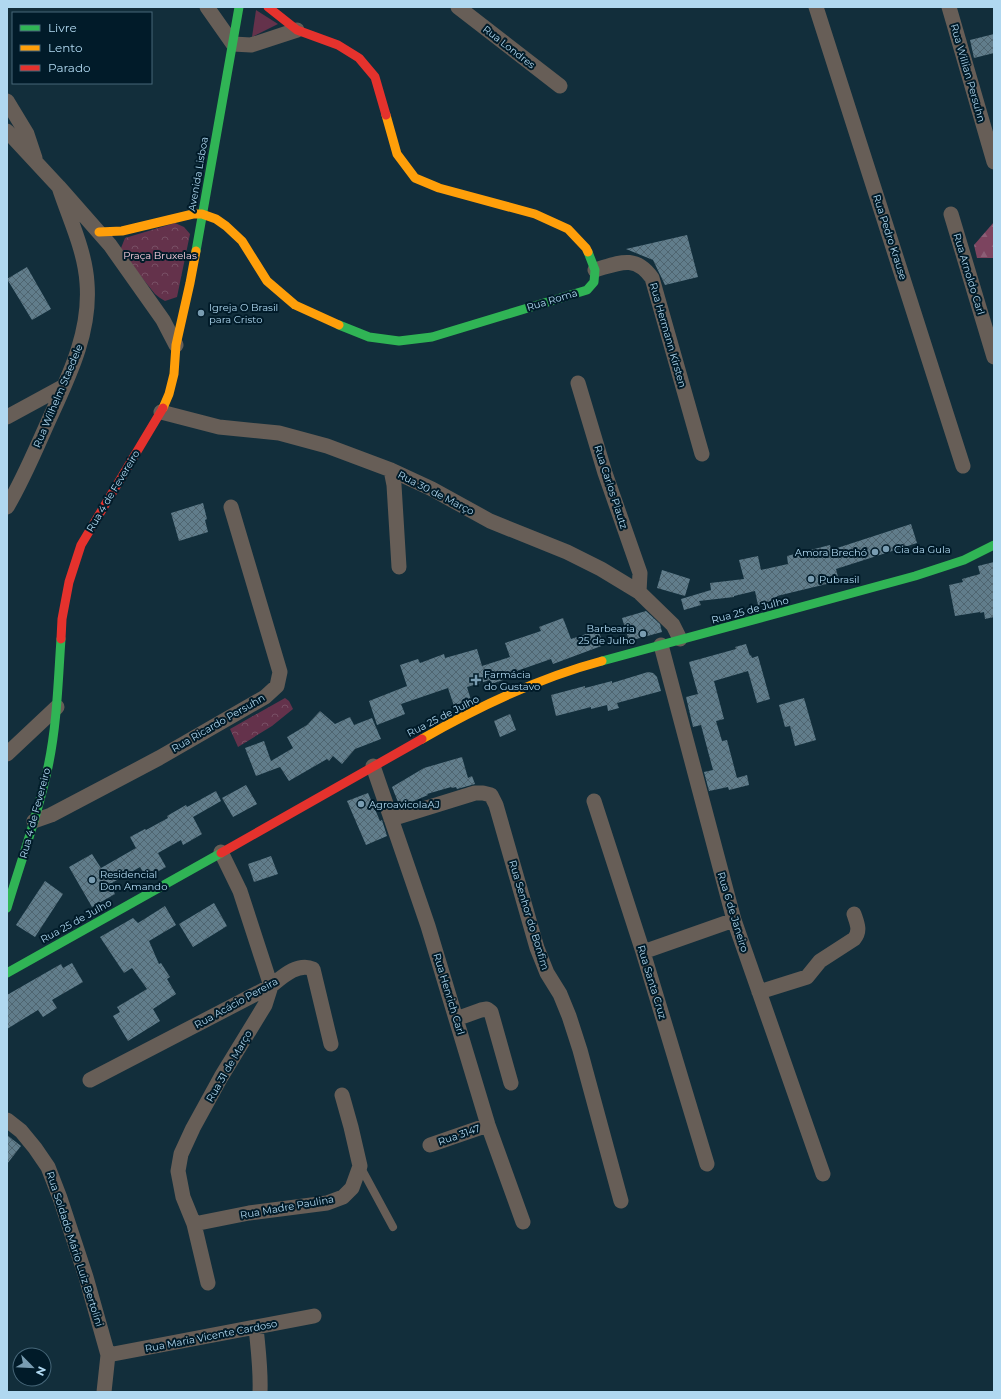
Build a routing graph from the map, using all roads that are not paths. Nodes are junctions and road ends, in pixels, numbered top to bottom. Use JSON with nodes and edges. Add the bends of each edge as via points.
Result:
{"nodes":[{"id":1,"x":207,"y":7,"type":"edge"},
{"id":2,"x":239,"y":7,"type":"edge"},
{"id":3,"x":268,"y":7,"type":"edge"},
{"id":4,"x":458,"y":7,"type":"edge"},
{"id":5,"x":816,"y":7,"type":"edge"},
{"id":6,"x":950,"y":7,"type":"edge"},
{"id":7,"x":297,"y":30,"type":"junction"},
{"id":8,"x":233,"y":44,"type":"junction"},
{"id":9,"x":560,"y":86,"type":"dead end"},
{"id":10,"x":7,"y":101,"type":"edge"},
{"id":11,"x":7,"y":132,"type":"edge"},
{"id":12,"x":994,"y":162,"type":"edge"},
{"id":13,"x":37,"y":163,"type":"junction"},
{"id":14,"x":59,"y":187,"type":"junction"},
{"id":15,"x":202,"y":214,"type":"junction"},
{"id":16,"x":951,"y":214,"type":"dead end"},
{"id":17,"x":99,"y":232,"type":"junction"},
{"id":18,"x":594,"y":270,"type":"junction"},
{"id":19,"x":176,"y":345,"type":"junction"},
{"id":20,"x":994,"y":357,"type":"edge"},
{"id":21,"x":578,"y":383,"type":"dead end"},
{"id":22,"x":64,"y":386,"type":"junction"},
{"id":23,"x":161,"y":412,"type":"junction"},
{"id":24,"x":7,"y":417,"type":"edge"},
{"id":25,"x":702,"y":454,"type":"dead end"},
{"id":26,"x":963,"y":466,"type":"dead end"},
{"id":27,"x":391,"y":470,"type":"junction"},
{"id":28,"x":7,"y":507,"type":"edge"},
{"id":29,"x":231,"y":507,"type":"dead end"},
{"id":30,"x":994,"y":545,"type":"edge"},
{"id":31,"x":399,"y":566,"type":"dead end"},
{"id":32,"x":639,"y":592,"type":"junction"},
{"id":33,"x":680,"y":639,"type":"junction"},
{"id":34,"x":661,"y":645,"type":"junction"},
{"id":35,"x":57,"y":707,"type":"junction"},
{"id":36,"x":7,"y":754,"type":"edge"},
{"id":37,"x":373,"y":766,"type":"junction"},
{"id":38,"x":594,"y":801,"type":"dead end"},
{"id":39,"x":391,"y":819,"type":"junction"},
{"id":40,"x":34,"y":822,"type":"junction"},
{"id":41,"x":221,"y":852,"type":"junction"},
{"id":42,"x":7,"y":908,"type":"edge"},
{"id":43,"x":854,"y":914,"type":"dead end"},
{"id":44,"x":734,"y":920,"type":"junction"},
{"id":45,"x":643,"y":952,"type":"junction"},
{"id":46,"x":7,"y":973,"type":"edge"},
{"id":47,"x":271,"y":986,"type":"junction"},
{"id":48,"x":759,"y":992,"type":"junction"},
{"id":49,"x":456,"y":1019,"type":"junction"},
{"id":50,"x":331,"y":1044,"type":"dead end"},
{"id":51,"x":90,"y":1080,"type":"dead end"},
{"id":52,"x":511,"y":1083,"type":"dead end"},
{"id":53,"x":342,"y":1095,"type":"dead end"},
{"id":54,"x":7,"y":1120,"type":"edge"},
{"id":55,"x":488,"y":1125,"type":"junction"},
{"id":56,"x":430,"y":1145,"type":"dead end"},
{"id":57,"x":707,"y":1164,"type":"dead end"},
{"id":58,"x":360,"y":1166,"type":"junction"},
{"id":59,"x":823,"y":1174,"type":"dead end"},
{"id":60,"x":621,"y":1201,"type":"dead end"},
{"id":61,"x":523,"y":1222,"type":"dead end"},
{"id":62,"x":194,"y":1224,"type":"junction"},
{"id":63,"x":393,"y":1227,"type":"dead end"},
{"id":64,"x":208,"y":1283,"type":"dead end"},
{"id":65,"x":314,"y":1316,"type":"dead end"},
{"id":66,"x":256,"y":1328,"type":"junction"},
{"id":67,"x":108,"y":1355,"type":"junction"},
{"id":68,"x":104,"y":1392,"type":"edge"},
{"id":69,"x":260,"y":1392,"type":"edge"}],
"edges":[{"from":1,"to":8,"type":"street"},
{"from":2,"to":8,"type":"street","name":"Avenida Lisboa"},
{"from":3,"to":7,"type":"street"},
{"from":4,"to":9,"type":"street","name":"Rua Londres"},
{"from":5,"to":26,"type":"street","name":"Rua Pedro Krause"},
{"from":6,"to":12,"type":"street","name":"Rua Willian Persuhn"},
{"from":7,"to":8,"type":"street","via":[[251,45]]},
{"from":7,"to":18,"type":"street","via":[[338,44],[359,58],[375,77],[397,154],[415,178],[439,188],[535,214],[568,228],[586,248]]},
{"from":8,"to":15,"type":"street","name":"Avenida Lisboa"},
{"from":10,"to":13,"type":"street","via":[[27,134]]},
{"from":11,"to":13,"type":"street"},
{"from":13,"to":14,"type":"street"},
{"from":14,"to":17,"type":"street"},
{"from":14,"to":22,"type":"street","name":"Rua Wilhelm Staedele","via":[[80,244],[87,282],[87,310],[82,341]]},
{"from":15,"to":17,"type":"street","via":[[172,218],[117,232]]},
{"from":15,"to":18,"type":"street","name":"Rua Roma","via":[[226,226],[242,242],[267,281],[295,305],[369,337],[398,341],[432,337],[587,290],[594,282]]},
{"from":15,"to":19,"type":"street","name":"Avenida Lisboa"},
{"from":16,"to":20,"type":"street","name":"Rua Arnoldo Carl"},
{"from":17,"to":19,"type":"street","via":[[163,320]]},
{"from":18,"to":25,"type":"street","name":"Rua Hermann Kirsten","via":[[630,262],[646,269],[652,278]]},
{"from":19,"to":23,"type":"street","name":"Rua 4 de Fevereiro","via":[[174,374]]},
{"from":21,"to":32,"type":"street","name":"Rua Carlos Plautz","via":[[605,473],[640,573]]},
{"from":22,"to":24,"type":"street"},
{"from":22,"to":28,"type":"street","name":"Rua Wilhelm Staedele"},
{"from":23,"to":27,"type":"street","name":"Rua 30 de Março","via":[[219,427],[279,433],[327,446]]},
{"from":23,"to":35,"type":"street","name":"Rua 4 de Fevereiro","via":[[80,545],[62,619]]},
{"from":27,"to":31,"type":"street"},
{"from":27,"to":32,"type":"street","name":"Rua 30 de Março","via":[[490,521],[601,568]]},
{"from":29,"to":40,"type":"street","name":"Rua Ricardo Persuhn","via":[[280,672],[277,686],[265,697],[166,754]]},
{"from":30,"to":33,"type":"street","name":"Rua 25 de Julho","via":[[964,560],[915,576]]},
{"from":32,"to":33,"type":"street","name":"Rua 30 de Março","via":[[674,625]]},
{"from":33,"to":34,"type":"street","name":"Rua 25 de Julho"},
{"from":34,"to":37,"type":"street","name":"Rua 25 de Julho","via":[[548,679],[481,708]]},
{"from":34,"to":44,"type":"street","name":"Rua 6 de Janeiro"},
{"from":35,"to":36,"type":"street"},
{"from":35,"to":40,"type":"street","name":"Rua 4 de Fevereiro","via":[[48,767]]},
{"from":37,"to":39,"type":"street","name":"Rua Henrich Carl"},
{"from":37,"to":41,"type":"street","name":"Rua 25 de Julho"},
{"from":38,"to":45,"type":"street","name":"Rua Santa Cruz"},
{"from":39,"to":49,"type":"street","name":"Rua Henrich Carl","via":[[428,926]]},
{"from":39,"to":60,"type":"street","name":"Rua Senhor do Bonfim","via":[[475,793],[491,795],[537,948],[569,1016],[591,1086]]},
{"from":40,"to":42,"type":"street","name":"Rua 4 de Fevereiro"},
{"from":41,"to":46,"type":"street","name":"Rua 25 de Julho"},
{"from":41,"to":47,"type":"street","via":[[240,891]]},
{"from":43,"to":48,"type":"street","via":[[858,928],[854,939],[820,962],[807,977]]},
{"from":44,"to":45,"type":"street"},
{"from":44,"to":48,"type":"street","name":"Rua 6 de Janeiro"},
{"from":45,"to":57,"type":"street","name":"Rua Santa Cruz"},
{"from":47,"to":50,"type":"street","name":"Rua Acácio Pereira","via":[[288,973],[300,968],[307,966],[313,969]]},
{"from":47,"to":51,"type":"street","name":"Rua Acácio Pereira"},
{"from":47,"to":62,"type":"street","name":"Rua 31 de Março","via":[[265,1005],[221,1077],[181,1154],[178,1171],[183,1197]]},
{"from":48,"to":59,"type":"street","name":"Rua 6 de Janeiro"},
{"from":49,"to":52,"type":"street","via":[[481,1010],[487,1009],[491,1012]]},
{"from":49,"to":55,"type":"street","name":"Rua Henrich Carl"},
{"from":53,"to":58,"type":"street"},
{"from":54,"to":67,"type":"street","name":"Rua Soldado Mário Luiz Bertolini","via":[[36,1148],[48,1167],[84,1270]]},
{"from":55,"to":56,"type":"street","name":"Rua 3147"},
{"from":55,"to":61,"type":"street","name":"Rua Henrich Carl"},
{"from":58,"to":62,"type":"street","name":"Rua Madre Paulina","via":[[352,1188],[343,1197],[327,1203],[250,1213]]},
{"from":58,"to":63,"type":"lane"},
{"from":62,"to":64,"type":"street","name":"Rua 31 de Março"},
{"from":65,"to":66,"type":"street","name":"Rua Maria Vicente Cardoso"},
{"from":66,"to":67,"type":"street","name":"Rua Maria Vicente Cardoso"},
{"from":66,"to":69,"type":"street","via":[[260,1358]]},
{"from":67,"to":68,"type":"street","name":"Rua Soldado Mário Luiz Bertolini"}]}
